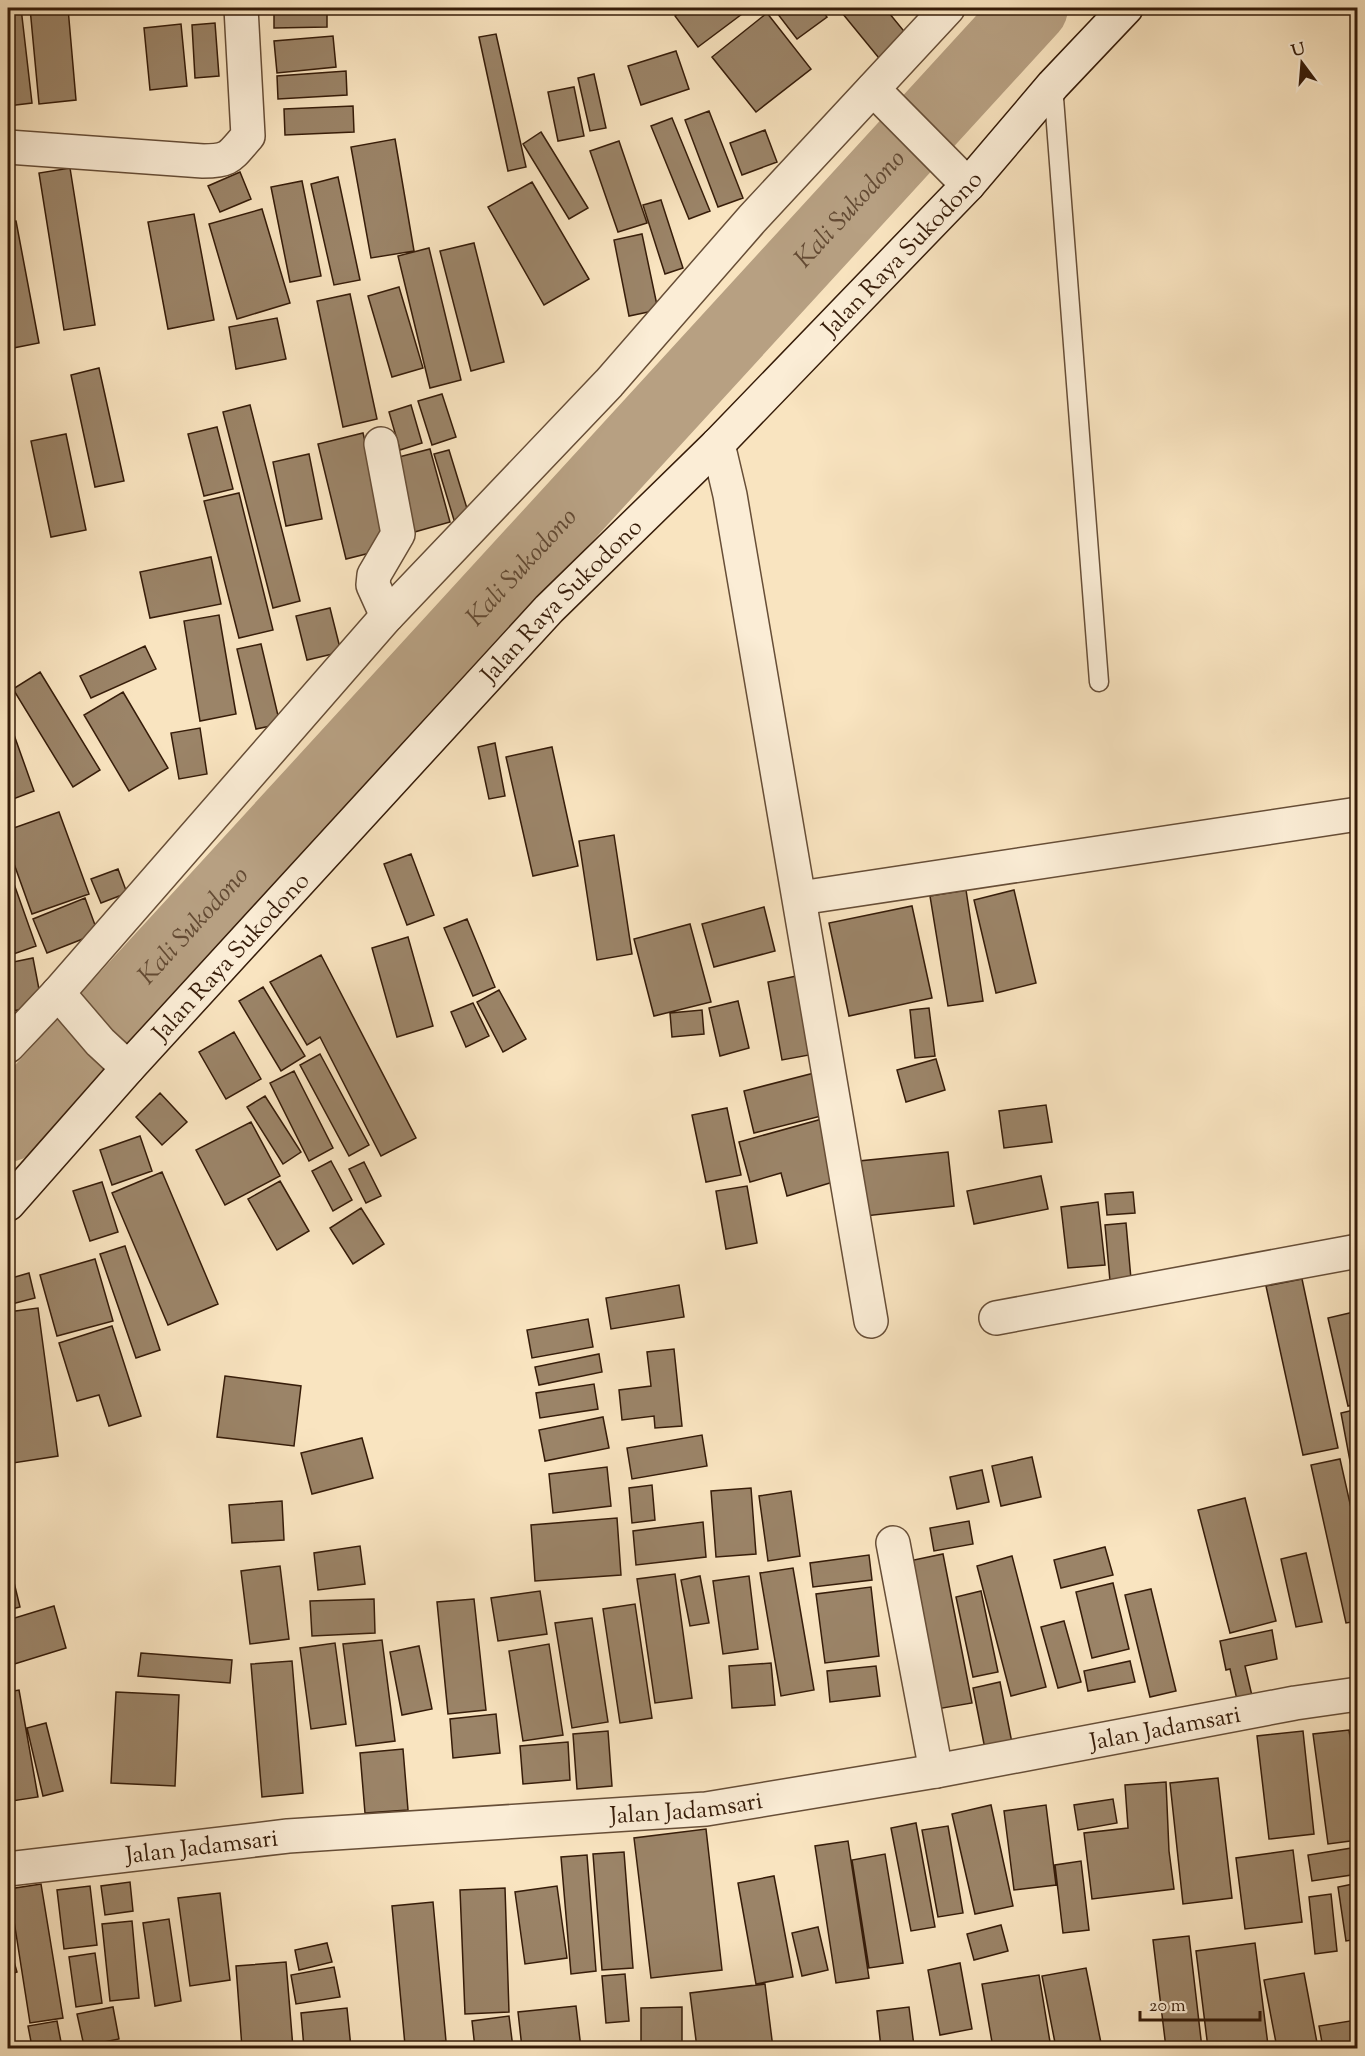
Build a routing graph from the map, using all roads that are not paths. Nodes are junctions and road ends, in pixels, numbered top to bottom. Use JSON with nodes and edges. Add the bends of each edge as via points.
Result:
{"nodes":[{"id":1,"x":241,"y":8,"type":"edge"},
{"id":2,"x":948,"y":8,"type":"edge"},
{"id":3,"x":1126,"y":8,"type":"edge"},
{"id":4,"x":1053,"y":85,"type":"junction"},
{"id":5,"x":881,"y":96,"type":"junction"},
{"id":6,"x":8,"y":147,"type":"edge"},
{"id":7,"x":968,"y":184,"type":"junction"},
{"id":8,"x":381,"y":444,"type":"dead end"},
{"id":9,"x":718,"y":444,"type":"junction"},
{"id":10,"x":387,"y":616,"type":"junction"},
{"id":11,"x":1100,"y":682,"type":"dead end"},
{"id":12,"x":1358,"y":814,"type":"edge"},
{"id":13,"x":800,"y":898,"type":"junction"},
{"id":14,"x":66,"y":1002,"type":"junction"},
{"id":15,"x":8,"y":1046,"type":"edge"},
{"id":16,"x":128,"y":1068,"type":"junction"},
{"id":17,"x":8,"y":1203,"type":"edge"},
{"id":18,"x":1358,"y":1251,"type":"edge"},
{"id":19,"x":996,"y":1318,"type":"dead end"},
{"id":20,"x":871,"y":1321,"type":"dead end"},
{"id":21,"x":893,"y":1543,"type":"dead end"},
{"id":22,"x":1358,"y":1694,"type":"edge"},
{"id":23,"x":936,"y":1770,"type":"junction"},
{"id":24,"x":8,"y":1869,"type":"edge"}],
"edges":[{"from":1,"to":6,"type":"street","via":[[248,136],[229,158],[203,161]]},
{"from":2,"to":5,"type":"street"},
{"from":3,"to":4,"type":"street","name":"Jalan Raya Sukodono"},
{"from":4,"to":7,"type":"street","name":"Jalan Raya Sukodono"},
{"from":4,"to":11,"type":"lane"},
{"from":5,"to":7,"type":"street"},
{"from":5,"to":10,"type":"street","via":[[752,219],[609,383]]},
{"from":7,"to":9,"type":"street","name":"Jalan Raya Sukodono"},
{"from":8,"to":10,"type":"street","via":[[398,534],[374,575],[373,585]]},
{"from":9,"to":13,"type":"street"},
{"from":9,"to":16,"type":"street","name":"Jalan Raya Sukodono","via":[[549,609]]},
{"from":10,"to":14,"type":"street"},
{"from":12,"to":13,"type":"street"},
{"from":13,"to":20,"type":"street"},
{"from":14,"to":15,"type":"street"},
{"from":14,"to":16,"type":"street","via":[[99,1042]]},
{"from":16,"to":17,"type":"street","name":"Jalan Raya Sukodono"},
{"from":18,"to":19,"type":"street"},
{"from":21,"to":23,"type":"street"},
{"from":22,"to":23,"type":"street","name":"Jalan Jadamsari"},
{"from":23,"to":24,"type":"street","name":"Jalan Jadamsari","via":[[706,1809],[288,1836]]}]}
